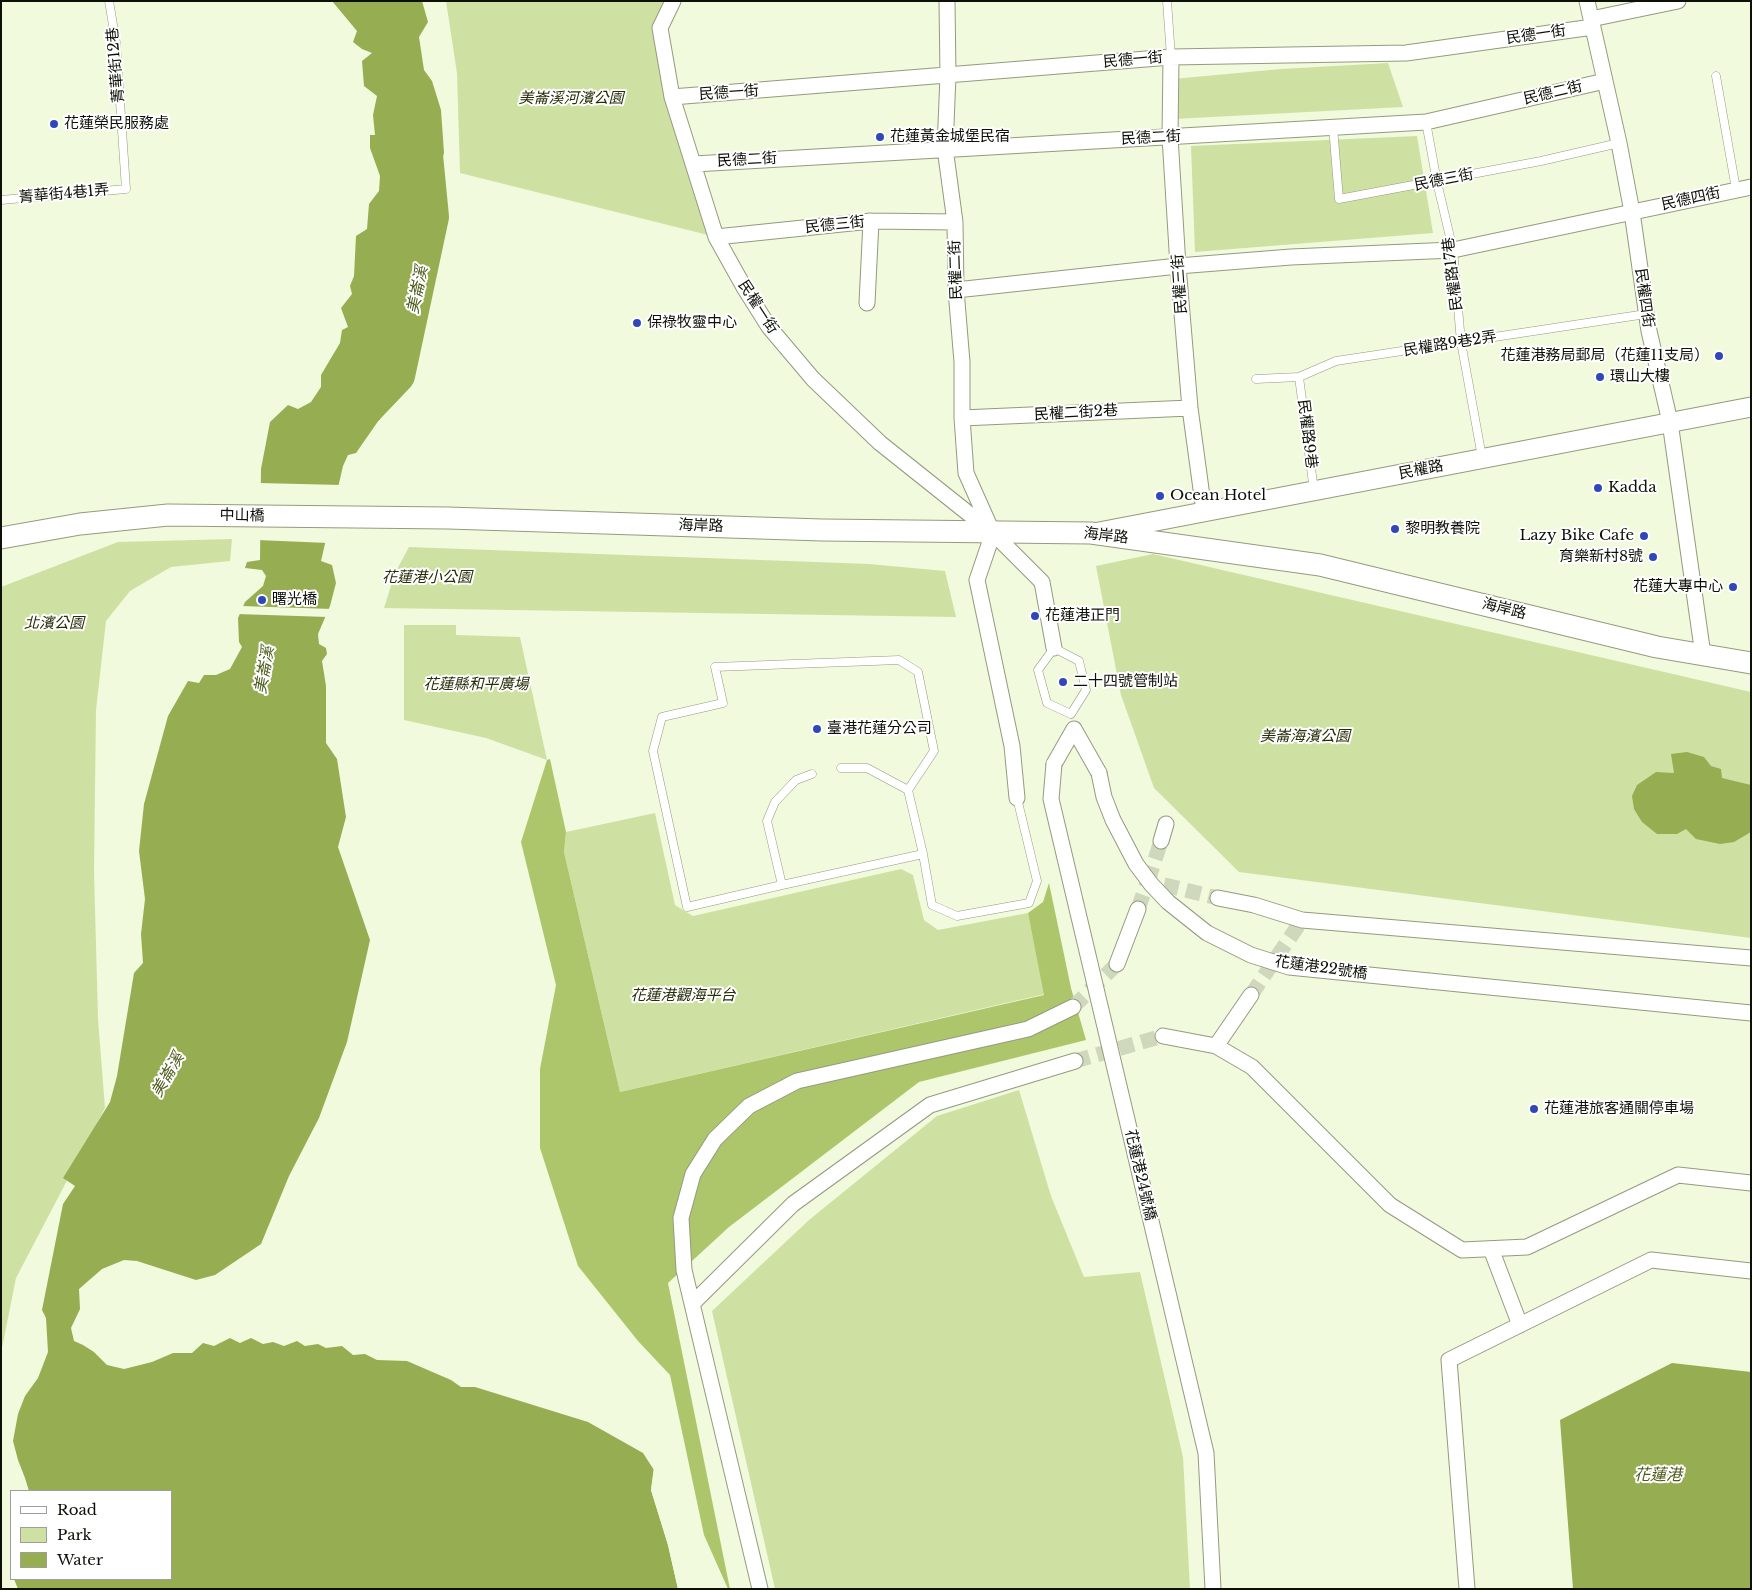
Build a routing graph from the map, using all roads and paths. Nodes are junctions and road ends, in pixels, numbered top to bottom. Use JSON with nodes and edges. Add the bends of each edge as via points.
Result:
{"nodes":[{"id":1,"x":109,"y":1,"type":"edge"},
{"id":2,"x":673,"y":1,"type":"edge"},
{"id":3,"x":947,"y":1,"type":"edge"},
{"id":4,"x":1167,"y":1,"type":"edge"},
{"id":5,"x":1588,"y":1,"type":"edge"},
{"id":6,"x":1678,"y":1,"type":"edge"},
{"id":7,"x":1592,"y":23,"type":"junction"},
{"id":8,"x":1171,"y":57,"type":"junction"},
{"id":9,"x":948,"y":76,"type":"junction"},
{"id":10,"x":1716,"y":76,"type":"dead end"},
{"id":11,"x":1604,"y":81,"type":"junction"},
{"id":12,"x":672,"y":97,"type":"junction"},
{"id":13,"x":1426,"y":122,"type":"junction"},
{"id":14,"x":1333,"y":127,"type":"junction"},
{"id":15,"x":1170,"y":137,"type":"junction"},
{"id":16,"x":1619,"y":144,"type":"junction"},
{"id":17,"x":945,"y":148,"type":"junction"},
{"id":18,"x":694,"y":164,"type":"junction"},
{"id":19,"x":1437,"y":182,"type":"junction"},
{"id":20,"x":1743,"y":188,"type":"edge"},
{"id":21,"x":126,"y":189,"type":"joint"},
{"id":22,"x":1,"y":200,"type":"edge"},
{"id":23,"x":1632,"y":212,"type":"junction"},
{"id":24,"x":870,"y":221,"type":"junction"},
{"id":25,"x":954,"y":222,"type":"junction"},
{"id":26,"x":716,"y":236,"type":"junction"},
{"id":27,"x":1453,"y":250,"type":"junction"},
{"id":28,"x":1178,"y":266,"type":"junction"},
{"id":29,"x":956,"y":290,"type":"junction"},
{"id":30,"x":868,"y":303,"type":"dead end"},
{"id":31,"x":1646,"y":314,"type":"junction"},
{"id":32,"x":1461,"y":342,"type":"junction"},
{"id":33,"x":1300,"y":377,"type":"junction"},
{"id":34,"x":1256,"y":379,"type":"dead end"},
{"id":35,"x":1751,"y":407,"type":"edge"},
{"id":36,"x":1190,"y":408,"type":"junction"},
{"id":37,"x":962,"y":418,"type":"junction"},
{"id":38,"x":1670,"y":422,"type":"junction"},
{"id":39,"x":1482,"y":457,"type":"junction"},
{"id":40,"x":1314,"y":491,"type":"junction"},
{"id":41,"x":1204,"y":511,"type":"junction"},
{"id":42,"x":448,"y":518,"type":"joint"},
{"id":43,"x":993,"y":533,"type":"junction"},
{"id":44,"x":1091,"y":533,"type":"junction"},
{"id":45,"x":1,"y":538,"type":"edge"},
{"id":46,"x":1054,"y":648,"type":"junction"},
{"id":47,"x":1703,"y":654,"type":"junction"},
{"id":48,"x":1751,"y":663,"type":"edge"},
{"id":49,"x":1071,"y":714,"type":"junction"},
{"id":50,"x":1074,"y":729,"type":"junction"},
{"id":51,"x":841,"y":768,"type":"dead end"},
{"id":52,"x":812,"y":774,"type":"dead end"},
{"id":53,"x":908,"y":790,"type":"junction"},
{"id":54,"x":1018,"y":798,"type":"joint"},
{"id":55,"x":1166,"y":824,"type":"dead end"},
{"id":56,"x":1161,"y":840,"type":"tunnel mouth"},
{"id":57,"x":923,"y":854,"type":"junction"},
{"id":58,"x":782,"y":885,"type":"junction"},
{"id":59,"x":1218,"y":898,"type":"tunnel mouth"},
{"id":60,"x":1138,"y":909,"type":"tunnel mouth"},
{"id":61,"x":1751,"y":958,"type":"edge"},
{"id":62,"x":1117,"y":964,"type":"tunnel mouth"},
{"id":63,"x":1251,"y":995,"type":"tunnel mouth"},
{"id":64,"x":1072,"y":1007,"type":"tunnel mouth"},
{"id":65,"x":1751,"y":1013,"type":"edge"},
{"id":66,"x":1163,"y":1036,"type":"tunnel mouth"},
{"id":67,"x":1216,"y":1046,"type":"junction"},
{"id":68,"x":1075,"y":1061,"type":"tunnel mouth"},
{"id":69,"x":1751,"y":1182,"type":"edge"},
{"id":70,"x":1491,"y":1249,"type":"junction"},
{"id":71,"x":1751,"y":1271,"type":"edge"},
{"id":72,"x":693,"y":1303,"type":"junction"},
{"id":73,"x":1520,"y":1325,"type":"junction"},
{"id":74,"x":760,"y":1589,"type":"edge"},
{"id":75,"x":1213,"y":1589,"type":"edge"},
{"id":76,"x":1467,"y":1589,"type":"edge"}],
"edges":[{"from":1,"to":21,"type":"lane","name":"菁華街12巷","via":[[116,43]]},
{"from":2,"to":12,"type":"street","name":"民權一街","via":[[660,28]]},
{"from":3,"to":9,"type":"street","name":"民權二街"},
{"from":4,"to":8,"type":"lane"},
{"from":5,"to":7,"type":"street","name":"民權四街"},
{"from":6,"to":7,"type":"street","name":"民德一街"},
{"from":7,"to":8,"type":"street","name":"民德一街","via":[[1406,53]]},
{"from":7,"to":11,"type":"street","name":"民權四街"},
{"from":8,"to":9,"type":"street","name":"民德一街"},
{"from":8,"to":15,"type":"street","name":"民權三街"},
{"from":9,"to":12,"type":"street","name":"民德一街"},
{"from":9,"to":17,"type":"street","name":"民權二街"},
{"from":10,"to":20,"type":"lane"},
{"from":11,"to":13,"type":"street","name":"民德二街"},
{"from":11,"to":16,"type":"street","name":"民權四街"},
{"from":12,"to":18,"type":"street","name":"民權一街"},
{"from":13,"to":14,"type":"street","name":"民德二街"},
{"from":13,"to":19,"type":"lane","name":"民權路17巷"},
{"from":14,"to":15,"type":"street","name":"民德二街"},
{"from":14,"to":19,"type":"lane","name":"民德三街","via":[[1339,198]]},
{"from":15,"to":17,"type":"street","name":"民德二街"},
{"from":15,"to":28,"type":"street","name":"民權三街"},
{"from":16,"to":19,"type":"lane","name":"民德三街"},
{"from":16,"to":23,"type":"street","name":"民權四街"},
{"from":17,"to":18,"type":"street","name":"民德二街"},
{"from":17,"to":25,"type":"street","name":"民權二街"},
{"from":18,"to":26,"type":"street","name":"民權一街"},
{"from":19,"to":27,"type":"lane","name":"民權路17巷"},
{"from":20,"to":23,"type":"street","name":"民德四街"},
{"from":21,"to":22,"type":"lane","name":"菁華街4巷1弄"},
{"from":23,"to":27,"type":"street","name":"民德四街"},
{"from":23,"to":31,"type":"street","name":"民權四街"},
{"from":24,"to":25,"type":"street","name":"民德三街"},
{"from":24,"to":26,"type":"street","name":"民德三街"},
{"from":24,"to":30,"type":"street"},
{"from":25,"to":29,"type":"street","name":"民權二街"},
{"from":26,"to":43,"type":"street","name":"民權一街","via":[[770,327],[813,379],[880,443]]},
{"from":27,"to":28,"type":"street","name":"民德四街"},
{"from":27,"to":32,"type":"lane","name":"民權路17巷"},
{"from":28,"to":29,"type":"street","name":"民德四街"},
{"from":28,"to":36,"type":"street","name":"民權三街"},
{"from":29,"to":37,"type":"street","name":"民權二街","via":[[962,362]]},
{"from":31,"to":32,"type":"lane","name":"民權路9巷2弄"},
{"from":31,"to":38,"type":"street","name":"民權四街"},
{"from":32,"to":33,"type":"lane","name":"民權路9巷2弄","via":[[1336,361]]},
{"from":32,"to":39,"type":"lane","name":"民權路17巷"},
{"from":33,"to":34,"type":"lane","name":"民權路9巷2弄"},
{"from":33,"to":40,"type":"lane","name":"民權路9巷"},
{"from":35,"to":38,"type":"street","name":"民權路"},
{"from":36,"to":37,"type":"street","name":"民權二街2巷"},
{"from":36,"to":41,"type":"street","name":"民權三街"},
{"from":37,"to":43,"type":"street","name":"民權二街","via":[[966,473]]},
{"from":38,"to":39,"type":"street","name":"民權路"},
{"from":38,"to":47,"type":"street","name":"民權四街"},
{"from":39,"to":40,"type":"street","name":"民權路"},
{"from":40,"to":41,"type":"street","name":"民權路"},
{"from":41,"to":44,"type":"street","name":"民權路"},
{"from":42,"to":43,"type":"main road","name":"海岸路"},
{"from":42,"to":45,"type":"main road","name":"中山橋","via":[[168,515],[80,524]]},
{"from":43,"to":44,"type":"main road","name":"海岸路"},
{"from":43,"to":46,"type":"street","via":[[1042,582]]},
{"from":43,"to":54,"type":"street","via":[[977,580],[1012,746]]},
{"from":44,"to":47,"type":"main road","name":"海岸路","via":[[1320,565],[1657,647]]},
{"from":46,"to":49,"type":"lane","via":[[1079,661],[1086,690]]},
{"from":46,"to":49,"type":"lane","via":[[1038,670],[1047,703]]},
{"from":47,"to":48,"type":"main road","name":"海岸路"},
{"from":49,"to":50,"type":"street","name":"花蓮港22號橋"},
{"from":50,"to":65,"type":"street","name":"花蓮港22號橋","bridge":true,"via":[[1099,773],[1113,820],[1136,864],[1151,884],[1207,933],[1251,955],[1289,967]]},
{"from":50,"to":75,"type":"street","name":"花蓮港24號橋","bridge":true,"via":[[1054,764],[1051,799],[1206,1452]]},
{"from":51,"to":53,"type":"lane","via":[[867,768]]},
{"from":52,"to":58,"type":"lane","via":[[791,785],[775,802],[767,821]]},
{"from":53,"to":57,"type":"lane"},
{"from":53,"to":58,"type":"lane","via":[[934,751],[918,672],[899,660],[715,667],[723,703],[662,717],[652,751],[687,908]]},
{"from":54,"to":57,"type":"lane","via":[[1037,881],[1029,903],[957,916],[932,905]]},
{"from":55,"to":56,"type":"street"},
{"from":57,"to":58,"type":"lane"},
{"from":59,"to":61,"type":"street","via":[[1302,920]]},
{"from":60,"to":62,"type":"street"},
{"from":63,"to":67,"type":"street"},
{"from":64,"to":72,"type":"street","via":[[1028,1029],[797,1081],[749,1106],[715,1139],[693,1174],[681,1218],[684,1270]]},
{"from":66,"to":67,"type":"street"},
{"from":67,"to":70,"type":"street","via":[[1252,1067],[1390,1205],[1462,1250]]},
{"from":68,"to":72,"type":"street","via":[[930,1105],[793,1204]]},
{"from":69,"to":70,"type":"street","via":[[1678,1175],[1527,1247]]},
{"from":70,"to":73,"type":"street"},
{"from":71,"to":73,"type":"street","via":[[1651,1260]]},
{"from":72,"to":74,"type":"street"},
{"from":73,"to":76,"type":"street","via":[[1448,1360]]}]}
